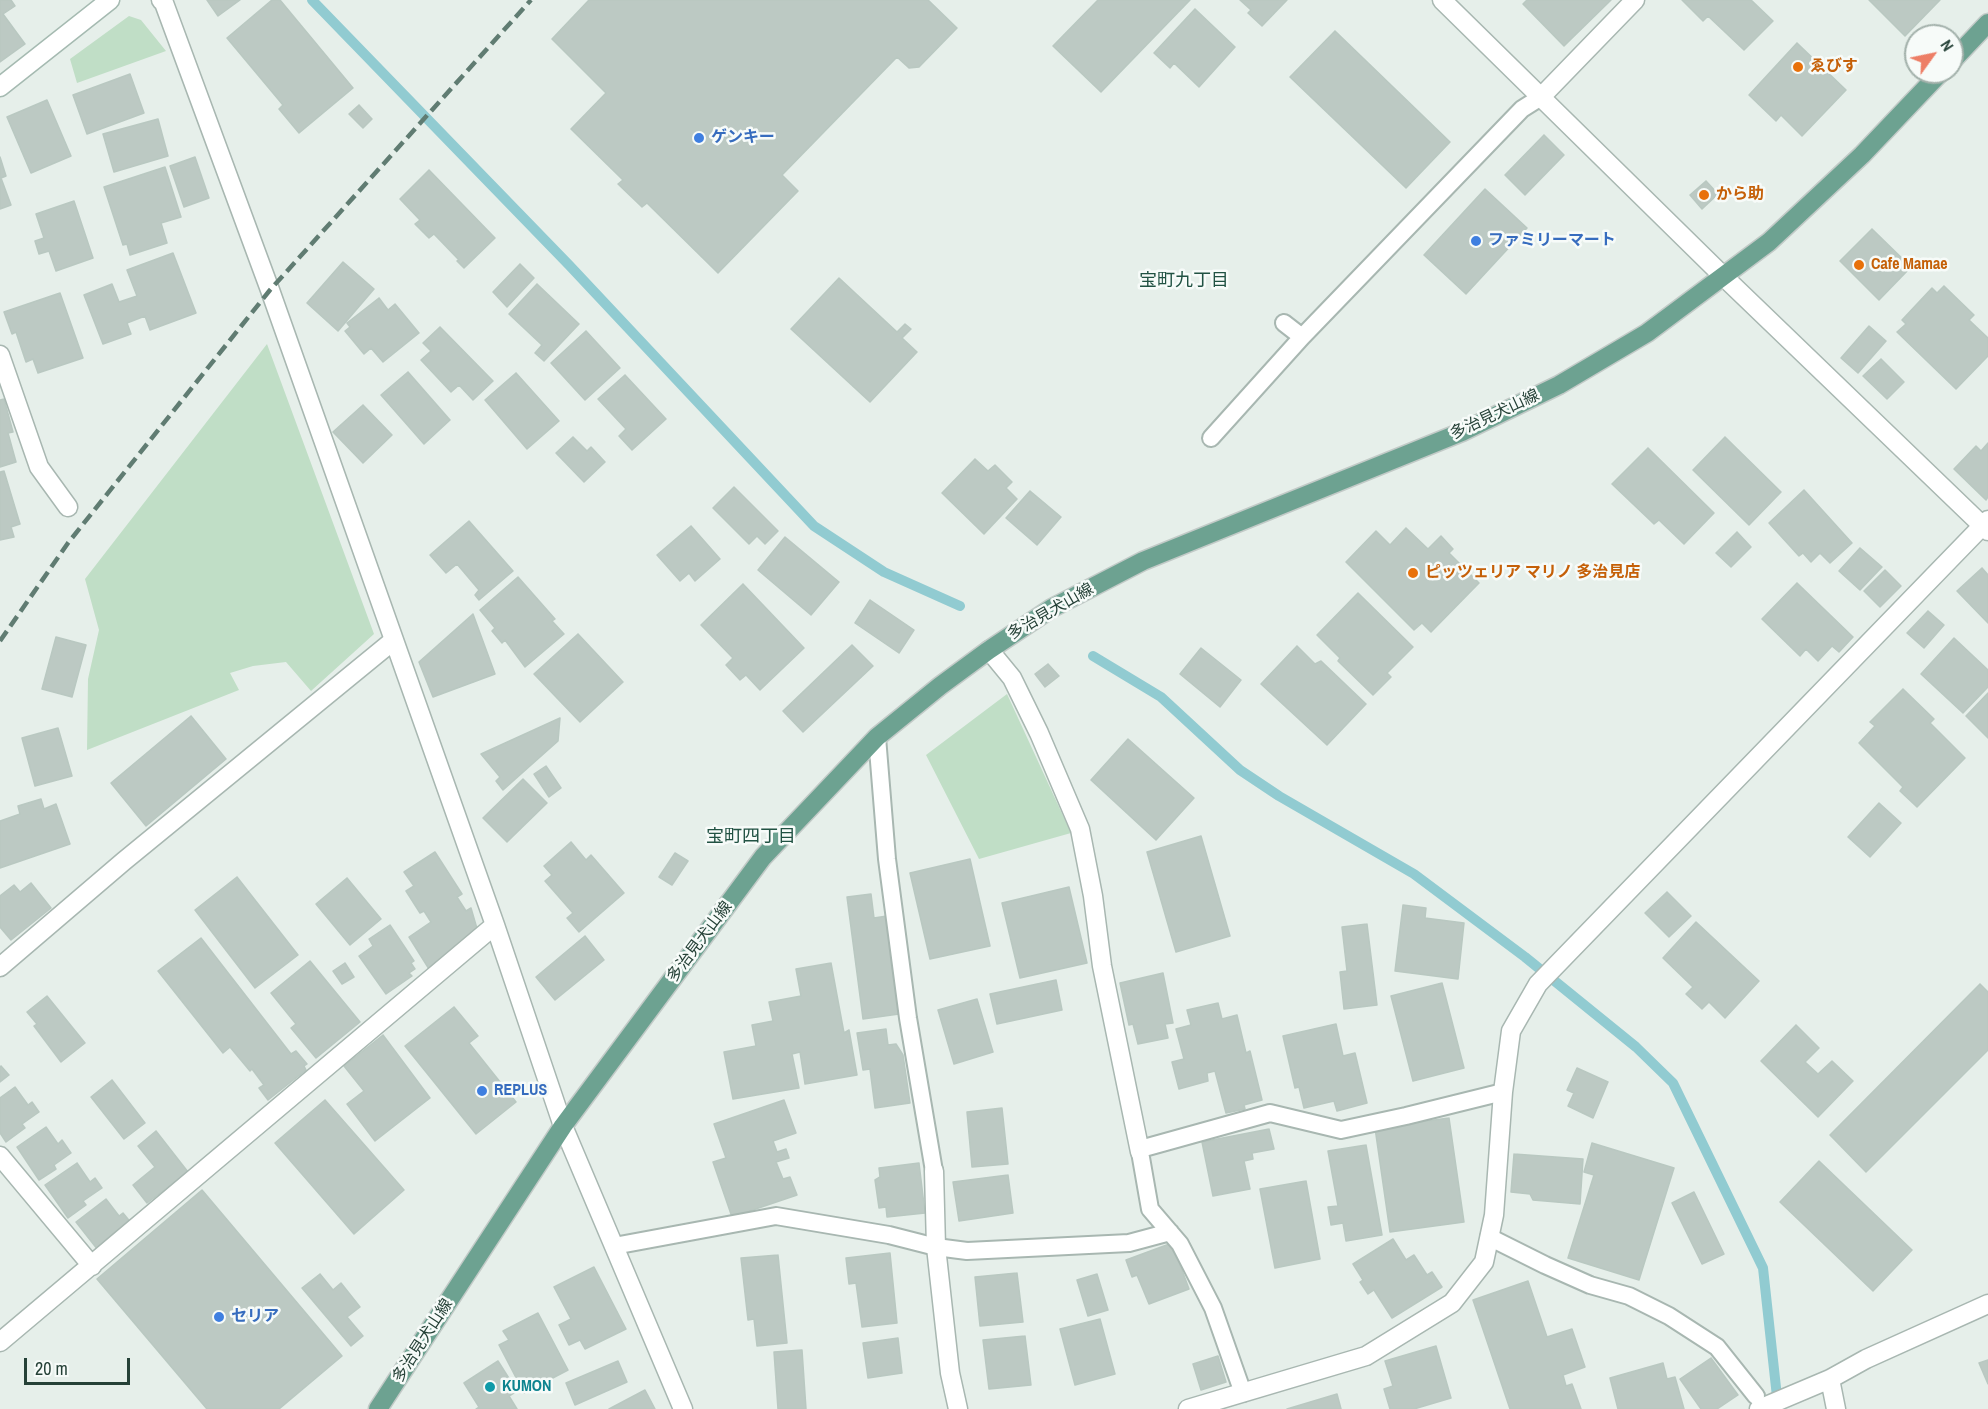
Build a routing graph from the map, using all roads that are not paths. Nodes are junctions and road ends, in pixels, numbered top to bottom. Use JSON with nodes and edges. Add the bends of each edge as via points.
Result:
{"nodes":[{"id":1,"x":110,"y":0,"type":"edge"},
{"id":2,"x":161,"y":0,"type":"edge"},
{"id":3,"x":1442,"y":0,"type":"edge"},
{"id":4,"x":1635,"y":0,"type":"edge"},
{"id":5,"x":1988,"y":23,"type":"edge"},
{"id":6,"x":1964,"y":48,"type":"edge"},
{"id":7,"x":1929,"y":84,"type":"edge"},
{"id":8,"x":0,"y":87,"type":"edge"},
{"id":9,"x":1541,"y":97,"type":"junction"},
{"id":10,"x":1723,"y":276,"type":"junction"},
{"id":11,"x":1284,"y":323,"type":"dead end"},
{"id":12,"x":1302,"y":337,"type":"junction"},
{"id":13,"x":0,"y":355,"type":"edge"},
{"id":14,"x":1211,"y":438,"type":"dead end"},
{"id":15,"x":68,"y":507,"type":"dead end"},
{"id":16,"x":1986,"y":526,"type":"edge"},
{"id":17,"x":394,"y":640,"type":"junction"},
{"id":18,"x":989,"y":650,"type":"junction"},
{"id":19,"x":877,"y":737,"type":"junction"},
{"id":20,"x":495,"y":925,"type":"junction"},
{"id":21,"x":0,"y":967,"type":"edge"},
{"id":22,"x":1503,"y":1092,"type":"junction"},
{"id":23,"x":563,"y":1126,"type":"junction"},
{"id":24,"x":1140,"y":1152,"type":"junction"},
{"id":25,"x":0,"y":1156,"type":"edge"},
{"id":26,"x":934,"y":1171,"type":"joint"},
{"id":27,"x":1170,"y":1232,"type":"junction"},
{"id":28,"x":1490,"y":1237,"type":"junction"},
{"id":29,"x":614,"y":1246,"type":"junction"},
{"id":30,"x":936,"y":1247,"type":"junction"},
{"id":31,"x":92,"y":1266,"type":"junction"},
{"id":32,"x":1988,"y":1304,"type":"edge"},
{"id":33,"x":0,"y":1342,"type":"edge"},
{"id":34,"x":1830,"y":1379,"type":"junction"},
{"id":35,"x":1243,"y":1393,"type":"junction"},
{"id":36,"x":1759,"y":1404,"type":"edge"},
{"id":37,"x":378,"y":1409,"type":"edge"},
{"id":38,"x":683,"y":1409,"type":"edge"},
{"id":39,"x":957,"y":1409,"type":"edge"},
{"id":40,"x":1191,"y":1409,"type":"edge"},
{"id":41,"x":1836,"y":1409,"type":"edge"}],
"edges":[{"from":1,"to":8,"type":"street"},
{"from":2,"to":17,"type":"street","via":[[266,279]]},
{"from":3,"to":9,"type":"street"},
{"from":4,"to":9,"type":"street"},
{"from":5,"to":6,"type":"main road"},
{"from":7,"to":10,"type":"main road","name":"多治見犬山線","via":[[1769,242]]},
{"from":9,"to":10,"type":"street"},
{"from":9,"to":12,"type":"lane","via":[[1522,109]]},
{"from":10,"to":16,"type":"street"},
{"from":10,"to":18,"type":"main road","name":"多治見犬山線","via":[[1647,333],[1559,385],[1462,432],[1143,561],[1052,608]]},
{"from":11,"to":12,"type":"lane"},
{"from":12,"to":14,"type":"lane"},
{"from":13,"to":15,"type":"street","via":[[39,467]]},
{"from":16,"to":22,"type":"street","via":[[1538,984],[1511,1030]]},
{"from":17,"to":20,"type":"street"},
{"from":17,"to":21,"type":"street"},
{"from":18,"to":19,"type":"main road","name":"多治見犬山線"},
{"from":18,"to":24,"type":"street","via":[[1016,686],[1080,830],[1102,966]]},
{"from":19,"to":23,"type":"main road","name":"多治見犬山線","via":[[763,857]]},
{"from":19,"to":26,"type":"lane","via":[[887,859]]},
{"from":20,"to":23,"type":"street"},
{"from":20,"to":31,"type":"street"},
{"from":22,"to":24,"type":"lane","via":[[1341,1130],[1270,1113]]},
{"from":22,"to":28,"type":"street"},
{"from":23,"to":29,"type":"street"},
{"from":23,"to":37,"type":"main road","name":"多治見犬山線"},
{"from":24,"to":27,"type":"lane","via":[[1150,1209]]},
{"from":25,"to":31,"type":"street"},
{"from":26,"to":30,"type":"street"},
{"from":27,"to":30,"type":"lane","via":[[1129,1244],[967,1251]]},
{"from":27,"to":35,"type":"lane","via":[[1213,1308]]},
{"from":28,"to":35,"type":"street","via":[[1484,1262],[1452,1303],[1366,1356]]},
{"from":28,"to":36,"type":"lane","via":[[1590,1285],[1629,1296],[1669,1316],[1717,1347]]},
{"from":29,"to":30,"type":"lane","via":[[776,1216]]},
{"from":29,"to":38,"type":"street"},
{"from":30,"to":39,"type":"street"},
{"from":31,"to":33,"type":"street"},
{"from":32,"to":34,"type":"street"},
{"from":34,"to":36,"type":"street"},
{"from":34,"to":41,"type":"street"},
{"from":35,"to":40,"type":"street"}]}
